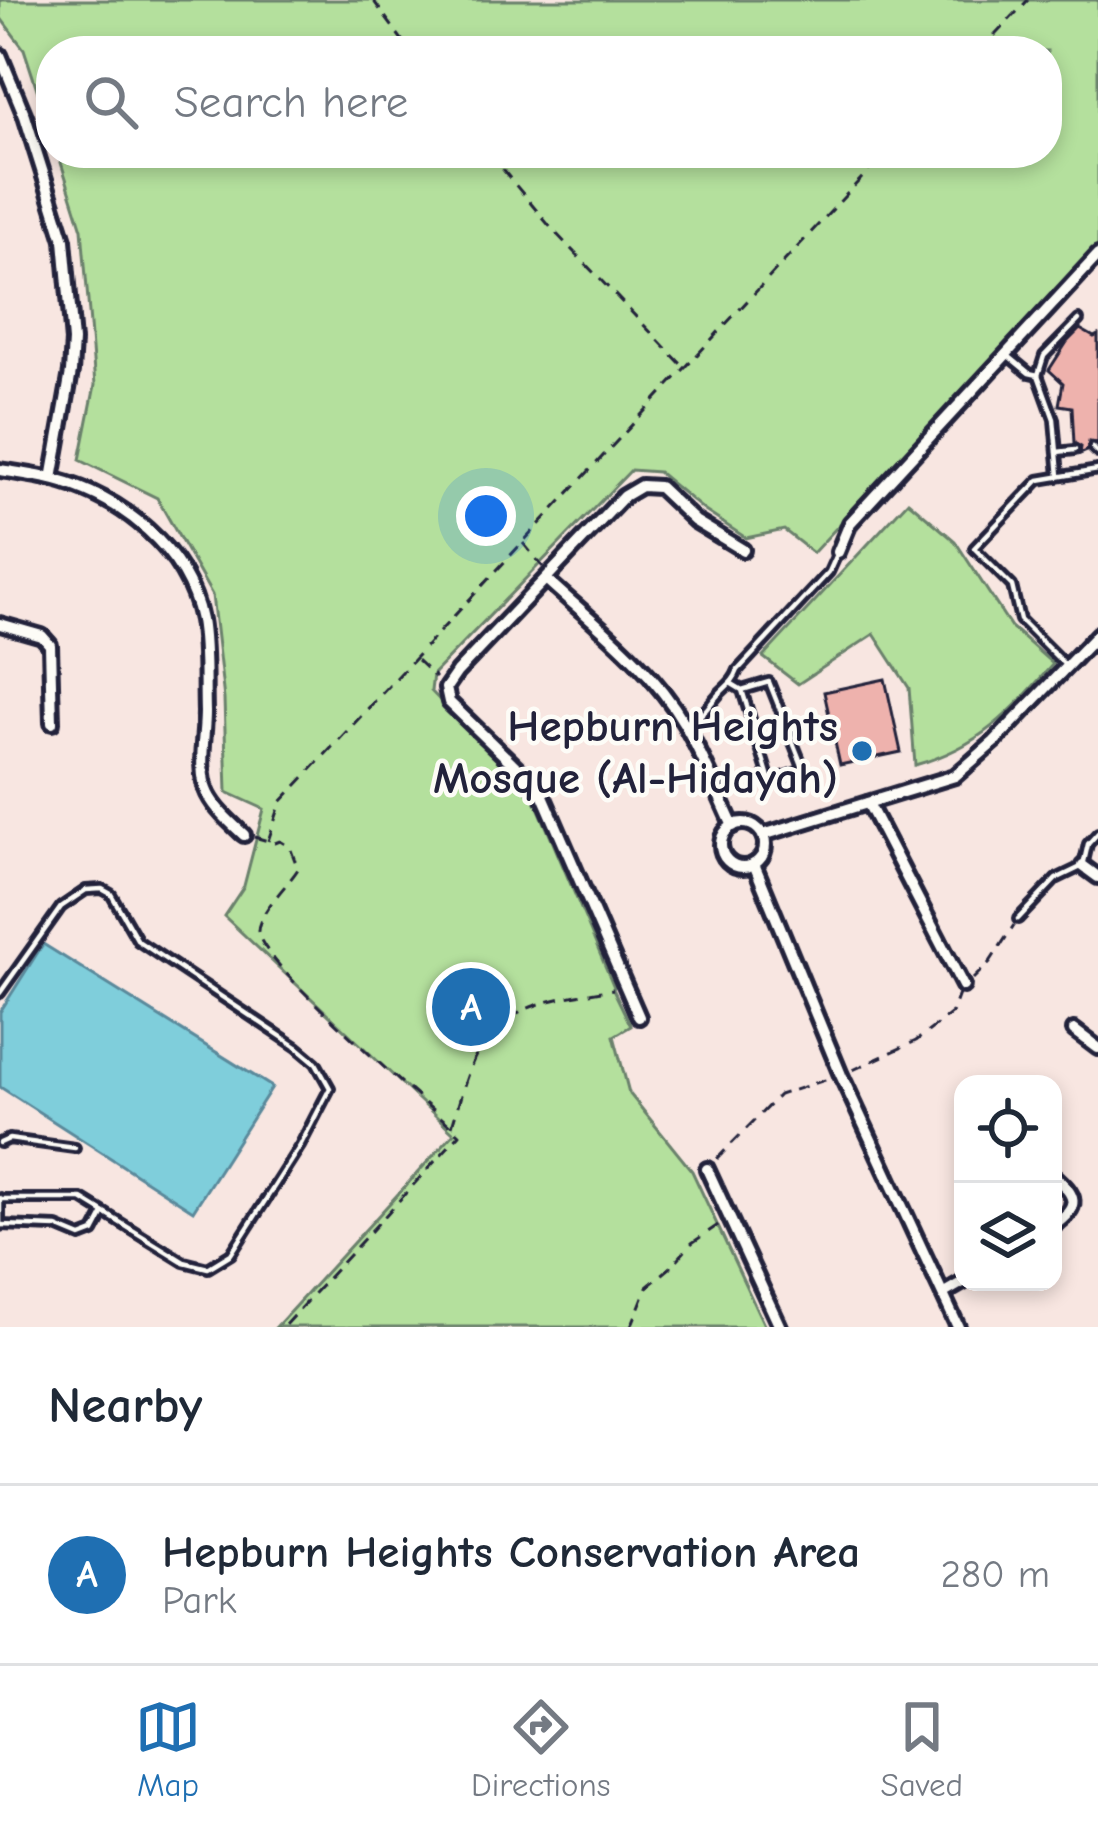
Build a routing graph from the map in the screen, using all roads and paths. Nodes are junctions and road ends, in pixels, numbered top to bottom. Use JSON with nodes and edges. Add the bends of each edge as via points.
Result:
{"nodes":[{"id":1,"x":373,"y":0,"type":"edge"},
{"id":2,"x":1028,"y":0,"type":"edge"},
{"id":3,"x":399,"y":36,"type":"edge"},
{"id":4,"x":994,"y":36,"type":"edge"},
{"id":5,"x":0,"y":55,"type":"edge"},
{"id":6,"x":36,"y":151,"type":"edge"},
{"id":7,"x":41,"y":168,"type":"edge"},
{"id":8,"x":501,"y":168,"type":"edge"},
{"id":9,"x":871,"y":168,"type":"edge"},
{"id":10,"x":1098,"y":255,"type":"edge"},
{"id":11,"x":1079,"y":320,"type":"dead end"},
{"id":12,"x":1006,"y":354,"type":"junction"},
{"id":13,"x":685,"y":368,"type":"junction"},
{"id":14,"x":1038,"y":375,"type":"junction"},
{"id":15,"x":1075,"y":450,"type":"dead end"},
{"id":16,"x":1057,"y":452,"type":"junction"},
{"id":17,"x":0,"y":470,"type":"edge"},
{"id":18,"x":1098,"y":470,"type":"edge"},
{"id":19,"x":1059,"y":476,"type":"junction"},
{"id":20,"x":52,"y":478,"type":"junction"},
{"id":21,"x":523,"y":543,"type":"junction"},
{"id":22,"x":742,"y":550,"type":"dead end"},
{"id":23,"x":838,"y":552,"type":"joint"},
{"id":24,"x":547,"y":580,"type":"junction"},
{"id":25,"x":0,"y":624,"type":"edge"},
{"id":26,"x":1098,"y":634,"type":"edge"},
{"id":27,"x":416,"y":658,"type":"junction"},
{"id":28,"x":1067,"y":667,"type":"junction"},
{"id":29,"x":732,"y":684,"type":"junction"},
{"id":30,"x":446,"y":688,"type":"junction"},
{"id":31,"x":742,"y":690,"type":"junction"},
{"id":32,"x":52,"y":723,"type":"dead end"},
{"id":33,"x":685,"y":724,"type":"junction"},
{"id":34,"x":868,"y":803,"type":"junction"},
{"id":35,"x":733,"y":826,"type":"junction"},
{"id":36,"x":1098,"y":833,"type":"edge"},
{"id":37,"x":244,"y":836,"type":"joint"},
{"id":38,"x":763,"y":836,"type":"junction"},
{"id":39,"x":268,"y":842,"type":"junction"},
{"id":40,"x":754,"y":864,"type":"junction"},
{"id":41,"x":1083,"y":866,"type":"junction"},
{"id":42,"x":1098,"y":878,"type":"edge"},
{"id":43,"x":1018,"y":919,"type":"joint"},
{"id":44,"x":627,"y":986,"type":"junction"},
{"id":45,"x":963,"y":986,"type":"junction"},
{"id":46,"x":0,"y":993,"type":"edge"},
{"id":47,"x":639,"y":1017,"type":"dead end"},
{"id":48,"x":1074,"y":1030,"type":"dead end"},
{"id":49,"x":1098,"y":1048,"type":"edge"},
{"id":50,"x":841,"y":1075,"type":"junction"},
{"id":51,"x":452,"y":1126,"type":"junction"},
{"id":52,"x":0,"y":1143,"type":"edge"},
{"id":53,"x":75,"y":1148,"type":"dead end"},
{"id":54,"x":707,"y":1169,"type":"joint"},
{"id":55,"x":1062,"y":1183,"type":"edge"},
{"id":56,"x":0,"y":1198,"type":"edge"},
{"id":57,"x":104,"y":1213,"type":"junction"},
{"id":58,"x":729,"y":1219,"type":"junction"},
{"id":59,"x":1062,"y":1219,"type":"edge"},
{"id":60,"x":0,"y":1226,"type":"edge"},
{"id":61,"x":954,"y":1287,"type":"edge"},
{"id":62,"x":944,"y":1293,"type":"junction"},
{"id":63,"x":283,"y":1327,"type":"edge"},
{"id":64,"x":631,"y":1327,"type":"edge"},
{"id":65,"x":780,"y":1327,"type":"edge"},
{"id":66,"x":958,"y":1327,"type":"edge"}],
"edges":[{"from":1,"to":3,"type":"path"},
{"from":2,"to":4,"type":"path"},
{"from":5,"to":6,"type":"street"},
{"from":7,"to":20,"type":"street","via":[[64,240],[73,340]]},
{"from":8,"to":13,"type":"path"},
{"from":9,"to":13,"type":"path"},
{"from":10,"to":12,"type":"street"},
{"from":11,"to":14,"type":"lane","via":[[1044,356]]},
{"from":12,"to":14,"type":"lane"},
{"from":12,"to":23,"type":"street","via":[[850,523]]},
{"from":13,"to":21,"type":"path"},
{"from":14,"to":16,"type":"lane"},
{"from":15,"to":16,"type":"lane"},
{"from":16,"to":19,"type":"lane"},
{"from":17,"to":20,"type":"street"},
{"from":18,"to":19,"type":"lane"},
{"from":19,"to":28,"type":"lane","via":[[1039,480],[974,548],[1012,586],[1020,620]]},
{"from":20,"to":37,"type":"street","via":[[142,523],[187,583],[202,623],[204,783]]},
{"from":21,"to":24,"type":"path"},
{"from":21,"to":27,"type":"path"},
{"from":22,"to":24,"type":"street","via":[[659,487],[641,486]]},
{"from":23,"to":29,"type":"lane"},
{"from":24,"to":30,"type":"street"},
{"from":24,"to":33,"type":"street","via":[[626,652]]},
{"from":25,"to":32,"type":"street","via":[[50,645]]},
{"from":26,"to":28,"type":"street"},
{"from":27,"to":30,"type":"path"},
{"from":27,"to":39,"type":"path","via":[[281,802]]},
{"from":28,"to":34,"type":"street","via":[[955,776]]},
{"from":29,"to":31,"type":"lane"},
{"from":29,"to":33,"type":"lane"},
{"from":30,"to":44,"type":"street","via":[[449,702],[541,791]]},
{"from":31,"to":31,"type":"lane","via":[[770,782],[804,770],[769,682]]},
{"from":33,"to":35,"type":"street"},
{"from":34,"to":38,"type":"street"},
{"from":34,"to":45,"type":"street"},
{"from":35,"to":38,"type":"street","via":[[748,824]]},
{"from":35,"to":40,"type":"street","via":[[723,837],[727,859]]},
{"from":36,"to":41,"type":"lane"},
{"from":37,"to":39,"type":"path"},
{"from":38,"to":40,"type":"street","via":[[765,850]]},
{"from":39,"to":51,"type":"path","via":[[290,847],[298,868],[261,917],[267,953]]},
{"from":40,"to":50,"type":"street"},
{"from":41,"to":42,"type":"street"},
{"from":41,"to":43,"type":"lane","via":[[1056,879]]},
{"from":43,"to":45,"type":"path"},
{"from":44,"to":47,"type":"street"},
{"from":44,"to":51,"type":"path","via":[[517,1012],[477,1052]]},
{"from":45,"to":50,"type":"path","via":[[952,1013],[916,1041]]},
{"from":46,"to":57,"type":"lane","via":[[61,907],[102,889],[138,941],[297,1047],[330,1088],[231,1254],[208,1268]]},
{"from":48,"to":49,"type":"street"},
{"from":50,"to":54,"type":"path","via":[[779,1095]]},
{"from":50,"to":62,"type":"street"},
{"from":51,"to":63,"type":"path","via":[[460,1134]]},
{"from":52,"to":53,"type":"lane"},
{"from":54,"to":58,"type":"street"},
{"from":55,"to":59,"type":"street","via":[[1074,1198]]},
{"from":56,"to":57,"type":"lane","via":[[82,1199]]},
{"from":56,"to":60,"type":"lane"},
{"from":57,"to":60,"type":"lane","via":[[81,1238],[57,1227]]},
{"from":58,"to":64,"type":"path","via":[[647,1287]]},
{"from":58,"to":65,"type":"street"},
{"from":61,"to":62,"type":"street"},
{"from":62,"to":66,"type":"street"}]}
